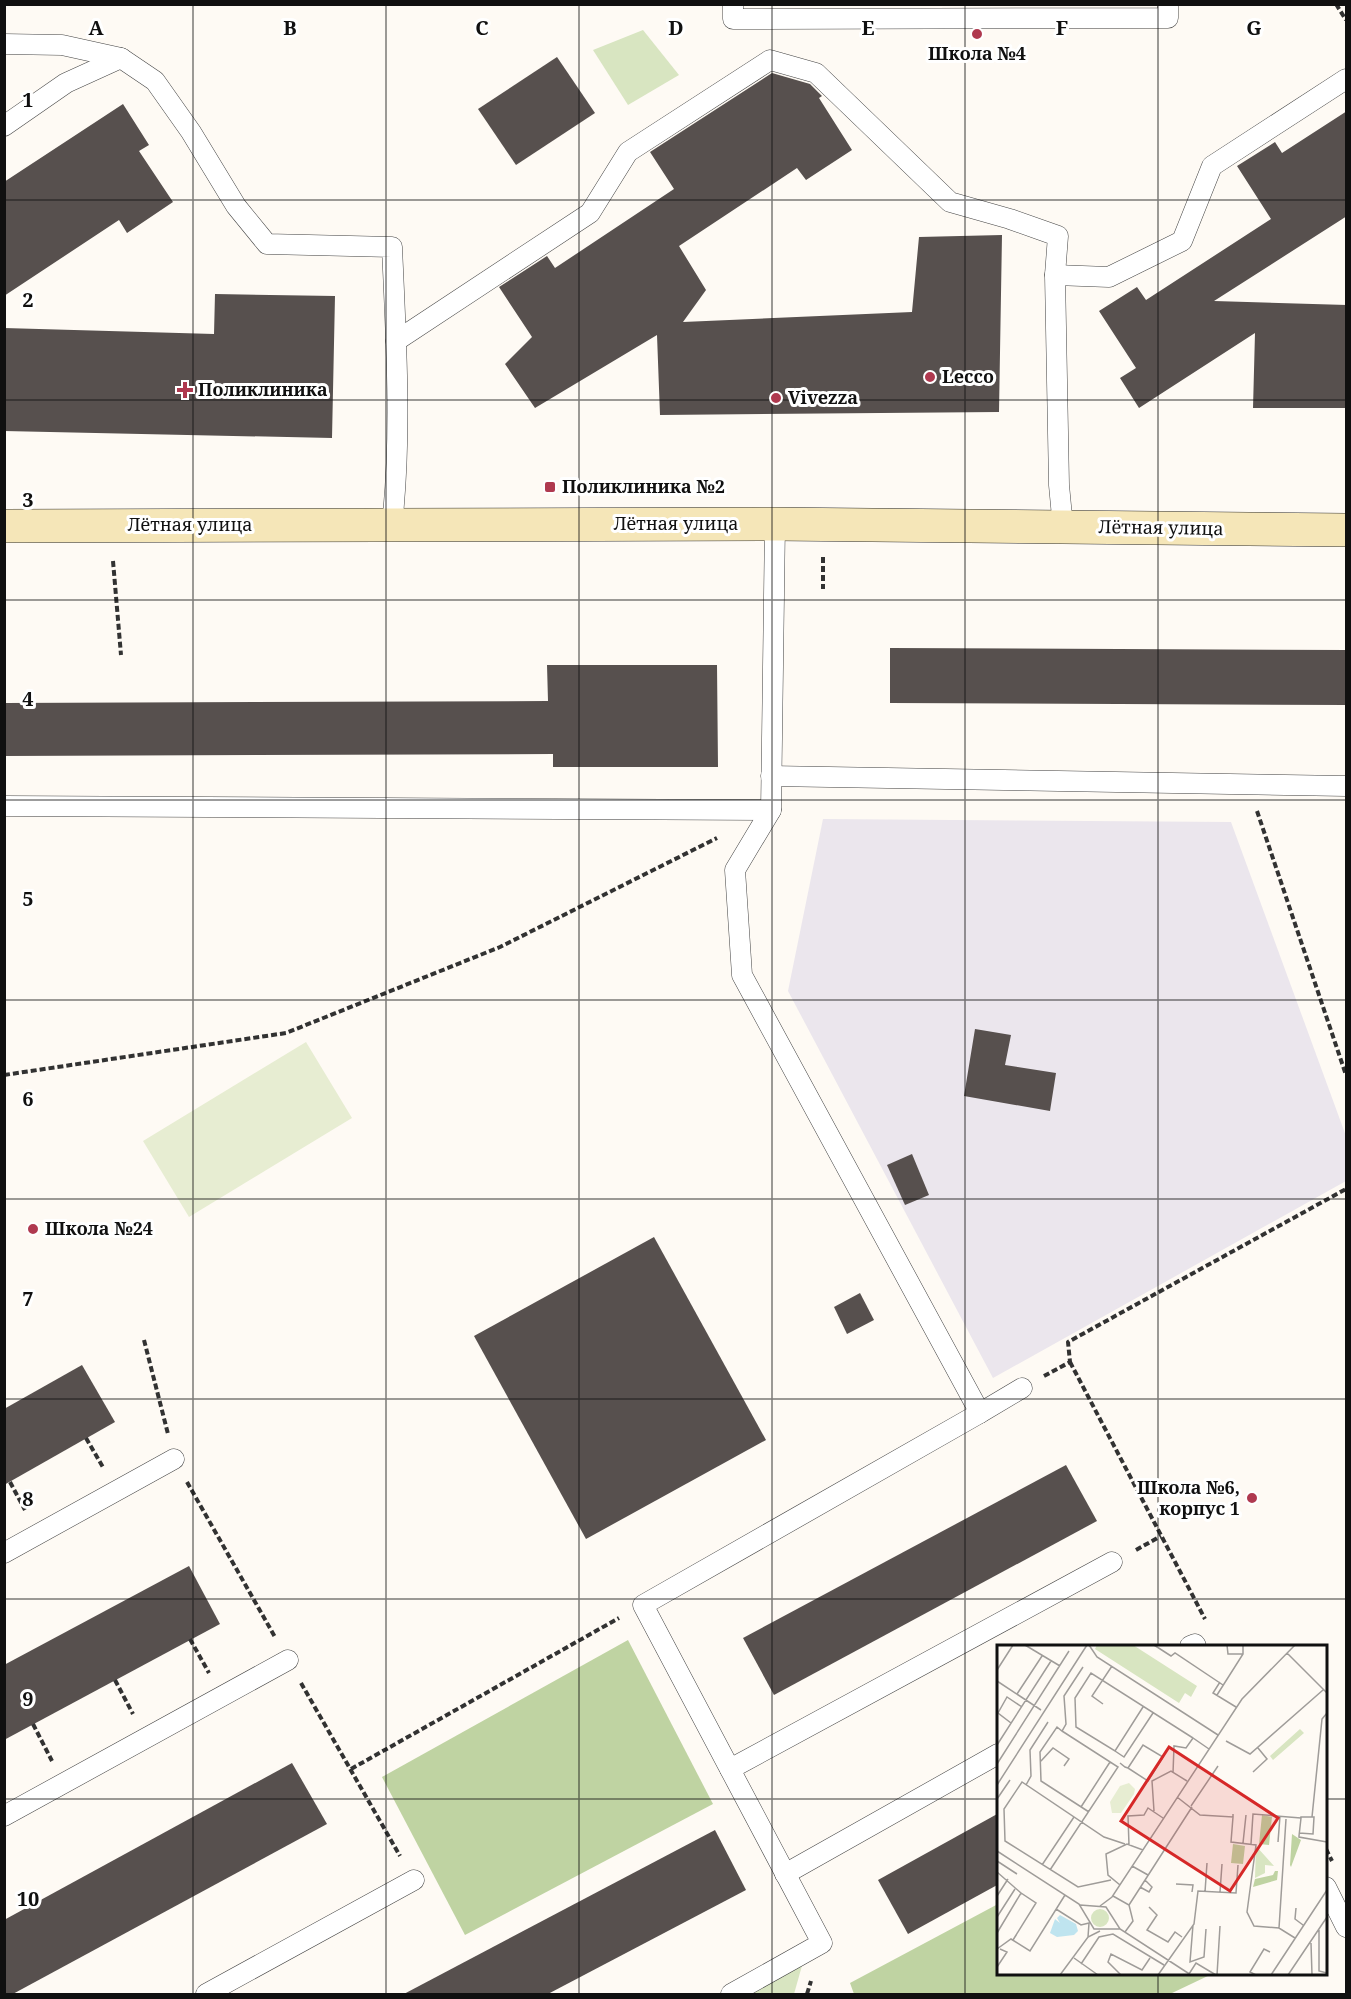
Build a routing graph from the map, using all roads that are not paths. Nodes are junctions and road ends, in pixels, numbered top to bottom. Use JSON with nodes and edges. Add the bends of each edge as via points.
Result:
{"nodes":[{"id":1,"x":733,"y":4,"type":"edge"},
{"id":2,"x":1168,"y":4,"type":"edge"},
{"id":3,"x":4,"y":44,"type":"edge"},
{"id":4,"x":121,"y":58,"type":"junction"},
{"id":5,"x":1347,"y":79,"type":"edge"},
{"id":6,"x":4,"y":126,"type":"edge"},
{"id":7,"x":1055,"y":275,"type":"junction"},
{"id":8,"x":396,"y":341,"type":"junction"},
{"id":9,"x":776,"y":524,"type":"junction"},
{"id":10,"x":4,"y":525,"type":"edge"},
{"id":11,"x":392,"y":525,"type":"junction"},
{"id":12,"x":1063,"y":527,"type":"junction"},
{"id":13,"x":1347,"y":530,"type":"edge"},
{"id":14,"x":771,"y":776,"type":"junction"},
{"id":15,"x":1347,"y":786,"type":"edge"},
{"id":16,"x":4,"y":806,"type":"edge"},
{"id":17,"x":771,"y":810,"type":"junction"},
{"id":18,"x":1022,"y":1388,"type":"road end"},
{"id":19,"x":980,"y":1413,"type":"junction"},
{"id":20,"x":174,"y":1459,"type":"road end"},
{"id":21,"x":4,"y":1553,"type":"edge"},
{"id":22,"x":1112,"y":1562,"type":"dead end"},
{"id":23,"x":288,"y":1660,"type":"road end"},
{"id":24,"x":997,"y":1755,"type":"edge"},
{"id":25,"x":730,"y":1769,"type":"junction"},
{"id":26,"x":4,"y":1816,"type":"edge"},
{"id":27,"x":785,"y":1874,"type":"junction"},
{"id":28,"x":414,"y":1880,"type":"road end"},
{"id":29,"x":1327,"y":1889,"type":"edge"},
{"id":30,"x":1347,"y":1927,"type":"edge"},
{"id":31,"x":206,"y":1995,"type":"edge"},
{"id":32,"x":731,"y":1995,"type":"edge"}],
"edges":[{"from":1,"to":2,"type":"lane","via":[[733,19],[1168,18]]},
{"from":3,"to":4,"type":"lane","via":[[62,45]]},
{"from":4,"to":6,"type":"lane","via":[[66,83]]},
{"from":4,"to":8,"type":"lane","via":[[155,81],[236,206],[267,244],[392,247]]},
{"from":5,"to":7,"type":"lane","via":[[1212,166],[1182,241],[1109,277]]},
{"from":7,"to":8,"type":"lane","via":[[1058,236],[950,202],[816,74],[770,60],[628,152],[590,213]]},
{"from":7,"to":12,"type":"lane"},
{"from":8,"to":11,"type":"lane","via":[[396,488]]},
{"from":9,"to":11,"type":"street","name":"Лётная улица"},
{"from":9,"to":12,"type":"street","name":"Лётная улица"},
{"from":9,"to":14,"type":"lane"},
{"from":10,"to":11,"type":"street","name":"Лётная улица"},
{"from":12,"to":13,"type":"street","name":"Лётная улица"},
{"from":14,"to":15,"type":"lane"},
{"from":14,"to":17,"type":"lane"},
{"from":16,"to":17,"type":"lane"},
{"from":17,"to":19,"type":"lane","via":[[735,870],[742,975]]},
{"from":18,"to":19,"type":"lane"},
{"from":19,"to":25,"type":"lane","via":[[644,1605]]},
{"from":20,"to":21,"type":"lane"},
{"from":22,"to":25,"type":"lane"},
{"from":23,"to":26,"type":"lane"},
{"from":24,"to":27,"type":"lane"},
{"from":25,"to":27,"type":"lane"},
{"from":27,"to":32,"type":"lane","via":[[822,1942]]},
{"from":28,"to":31,"type":"lane"},
{"from":29,"to":30,"type":"lane"}]}
